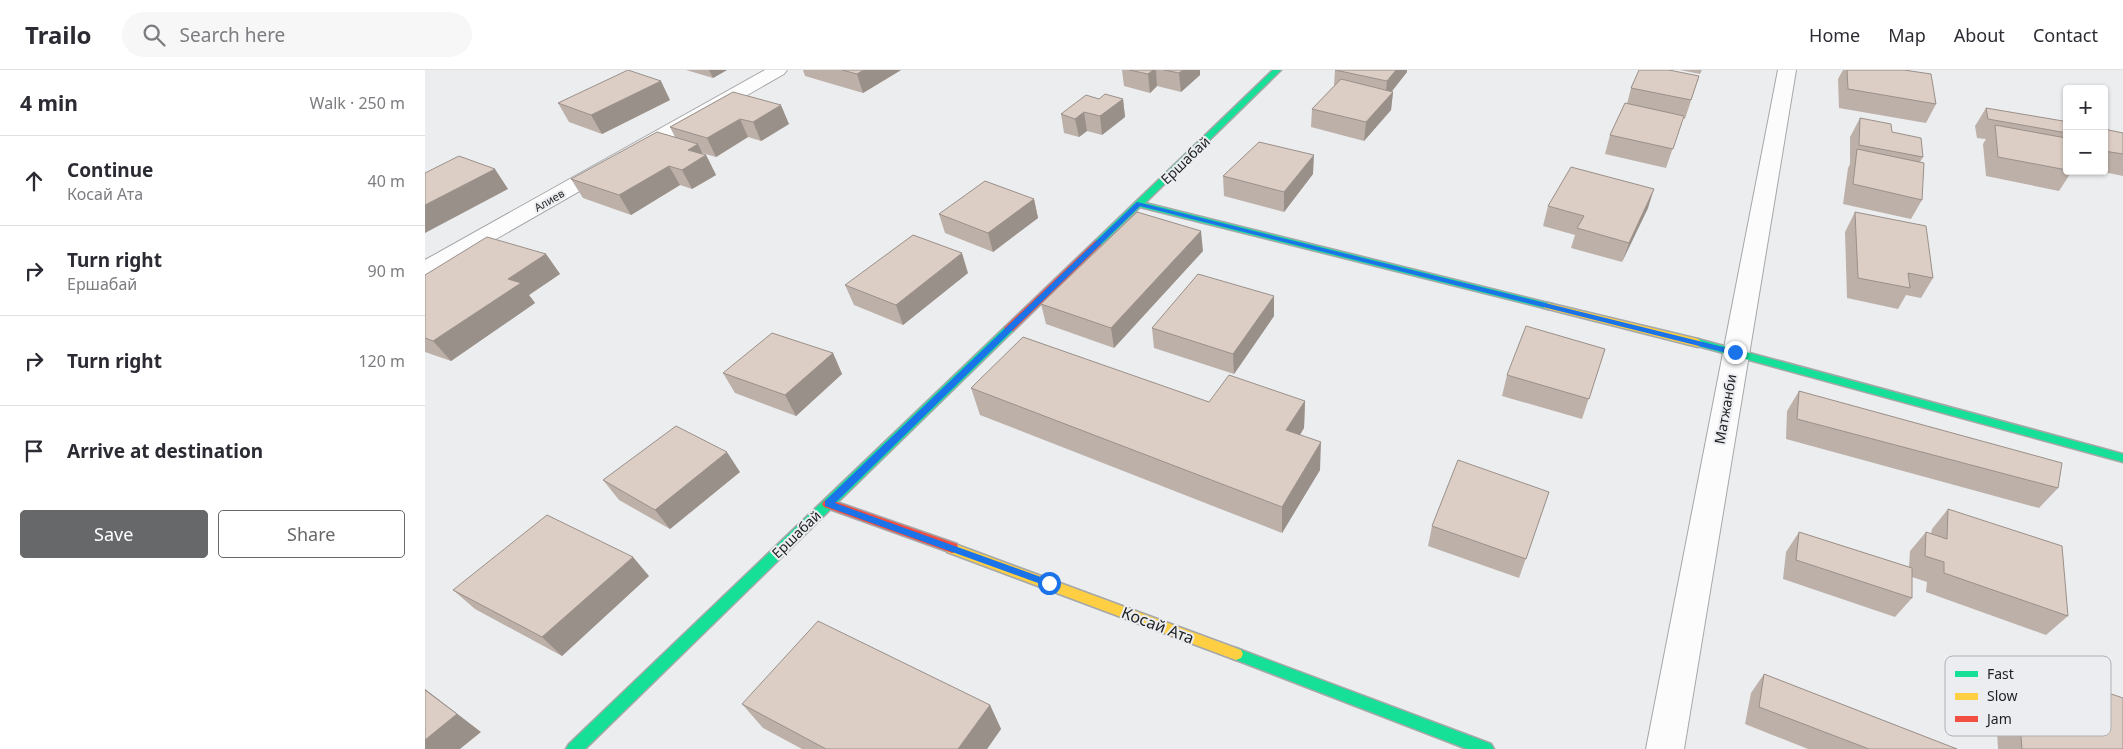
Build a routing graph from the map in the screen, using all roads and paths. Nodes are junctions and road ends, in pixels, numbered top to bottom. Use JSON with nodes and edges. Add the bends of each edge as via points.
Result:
{"nodes":[{"id":1,"x":778,"y":70,"type":"edge"},
{"id":2,"x":1277,"y":70,"type":"edge"},
{"id":3,"x":1787,"y":70,"type":"edge"},
{"id":4,"x":1139,"y":204,"type":"junction"},
{"id":5,"x":425,"y":270,"type":"edge"},
{"id":6,"x":1735,"y":352,"type":"junction"},
{"id":7,"x":2123,"y":458,"type":"edge"},
{"id":8,"x":828,"y":504,"type":"junction"},
{"id":9,"x":574,"y":749,"type":"edge"},
{"id":10,"x":1486,"y":749,"type":"edge"},
{"id":11,"x":1665,"y":749,"type":"edge"}],
"edges":[{"from":1,"to":5,"type":"street","name":"Алиев"},
{"from":2,"to":4,"type":"street","name":"Ершабай"},
{"from":3,"to":6,"type":"street","name":"Матжанби"},
{"from":4,"to":6,"type":"street"},
{"from":4,"to":8,"type":"street","name":"Ершабай"},
{"from":6,"to":7,"type":"street"},
{"from":6,"to":11,"type":"street","name":"Матжанби"},
{"from":8,"to":9,"type":"street","name":"Ершабай"},
{"from":8,"to":10,"type":"street","name":"Косай Ата","via":[[1049,583]]}]}
